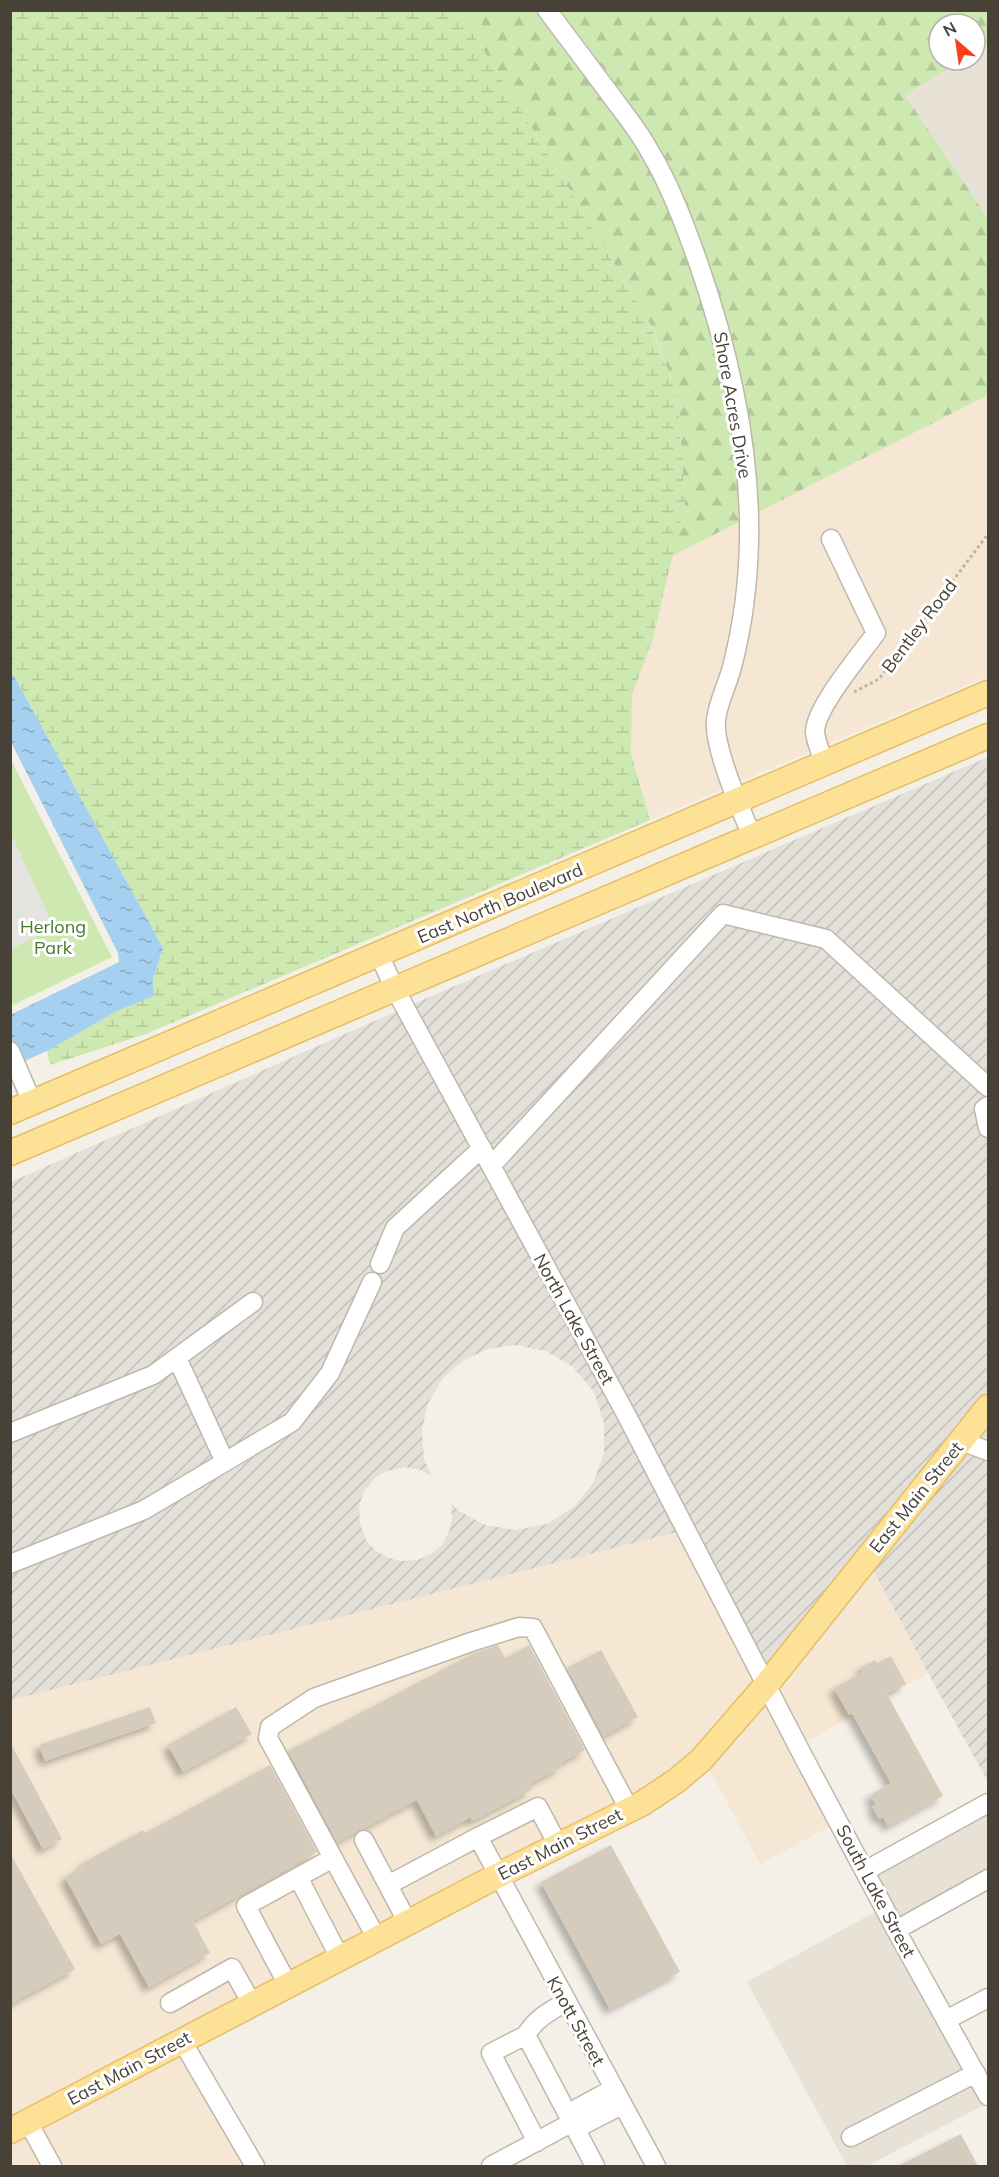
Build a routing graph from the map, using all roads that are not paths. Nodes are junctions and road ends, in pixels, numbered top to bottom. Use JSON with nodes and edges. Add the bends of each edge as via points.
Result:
{"nodes":[{"id":1,"x":547,"y":10,"type":"edge"},
{"id":2,"x":831,"y":539,"type":"dead end"},
{"id":3,"x":988,"y":693,"type":"edge"},
{"id":4,"x":988,"y":736,"type":"edge"},
{"id":5,"x":825,"y":763,"type":"junction"},
{"id":6,"x":737,"y":801,"type":"junction"},
{"id":7,"x":752,"y":836,"type":"junction"},
{"id":8,"x":379,"y":955,"type":"junction"},
{"id":9,"x":395,"y":989,"type":"junction"},
{"id":10,"x":10,"y":1051,"type":"edge"},
{"id":11,"x":988,"y":1087,"type":"edge"},
{"id":12,"x":21,"y":1107,"type":"edge"},
{"id":13,"x":988,"y":1107,"type":"edge"},
{"id":14,"x":988,"y":1128,"type":"edge"},
{"id":15,"x":47,"y":1137,"type":"junction"},
{"id":16,"x":482,"y":1148,"type":"junction"},
{"id":17,"x":10,"y":1153,"type":"edge"},
{"id":18,"x":492,"y":1166,"type":"junction"},
{"id":19,"x":380,"y":1264,"type":"dead end"},
{"id":20,"x":372,"y":1282,"type":"dead end"},
{"id":21,"x":254,"y":1302,"type":"dead end"},
{"id":22,"x":177,"y":1358,"type":"junction"},
{"id":23,"x":988,"y":1407,"type":"edge"},
{"id":24,"x":10,"y":1433,"type":"edge"},
{"id":25,"x":962,"y":1441,"type":"junction"},
{"id":26,"x":988,"y":1452,"type":"edge"},
{"id":27,"x":225,"y":1462,"type":"junction"},
{"id":28,"x":10,"y":1564,"type":"edge"},
{"id":29,"x":767,"y":1684,"type":"junction"},
{"id":30,"x":988,"y":1803,"type":"edge"},
{"id":31,"x":629,"y":1809,"type":"junction"},
{"id":32,"x":478,"y":1837,"type":"junction"},
{"id":33,"x":364,"y":1840,"type":"dead end"},
{"id":34,"x":558,"y":1845,"type":"junction"},
{"id":35,"x":333,"y":1858,"type":"junction"},
{"id":36,"x":865,"y":1871,"type":"junction"},
{"id":37,"x":497,"y":1876,"type":"junction"},
{"id":38,"x":298,"y":1877,"type":"junction"},
{"id":39,"x":988,"y":1880,"type":"edge"},
{"id":40,"x":388,"y":1885,"type":"junction"},
{"id":41,"x":408,"y":1923,"type":"junction"},
{"id":42,"x":897,"y":1930,"type":"junction"},
{"id":43,"x":377,"y":1939,"type":"junction"},
{"id":44,"x":340,"y":1958,"type":"junction"},
{"id":45,"x":288,"y":1985,"type":"junction"},
{"id":46,"x":988,"y":1998,"type":"edge"},
{"id":47,"x":566,"y":2002,"type":"junction"},
{"id":48,"x":170,"y":2003,"type":"dead end"},
{"id":49,"x":252,"y":2004,"type":"junction"},
{"id":50,"x":946,"y":2020,"type":"junction"},
{"id":51,"x":526,"y":2035,"type":"junction"},
{"id":52,"x":182,"y":2041,"type":"junction"},
{"id":53,"x":976,"y":2073,"type":"junction"},
{"id":54,"x":613,"y":2089,"type":"junction"},
{"id":55,"x":988,"y":2096,"type":"edge"},
{"id":56,"x":622,"y":2105,"type":"junction"},
{"id":57,"x":571,"y":2123,"type":"junction"},
{"id":58,"x":19,"y":2126,"type":"edge"},
{"id":59,"x":851,"y":2137,"type":"dead end"},
{"id":60,"x":537,"y":2142,"type":"junction"},
{"id":61,"x":52,"y":2166,"type":"edge"},
{"id":62,"x":255,"y":2166,"type":"edge"},
{"id":63,"x":491,"y":2166,"type":"edge"},
{"id":64,"x":595,"y":2166,"type":"edge"},
{"id":65,"x":656,"y":2166,"type":"edge"}],
"edges":[{"from":1,"to":6,"type":"street","name":"Shore Acres Drive","via":[[633,125],[660,170],[688,234],[724,344],[742,433],[749,509],[743,616],[716,720],[719,744]]},
{"from":2,"to":5,"type":"street","via":[[876,633],[825,705],[815,729]]},
{"from":3,"to":5,"type":"main road","name":"East North Boulevard"},
{"from":4,"to":7,"type":"main road","name":"East North Boulevard"},
{"from":5,"to":6,"type":"main road","name":"East North Boulevard"},
{"from":6,"to":7,"type":"street","name":"Shore Acres Drive"},
{"from":6,"to":8,"type":"main road","name":"East North Boulevard"},
{"from":7,"to":9,"type":"main road","name":"East North Boulevard"},
{"from":8,"to":9,"type":"street","name":"North Lake Street"},
{"from":8,"to":12,"type":"main road","name":"East North Boulevard"},
{"from":9,"to":15,"type":"main road","name":"East North Boulevard"},
{"from":9,"to":16,"type":"street","name":"North Lake Street"},
{"from":10,"to":12,"type":"street"},
{"from":11,"to":18,"type":"street","via":[[826,939],[723,914]]},
{"from":12,"to":15,"type":"main road"},
{"from":13,"to":14,"type":"street","via":[[984,1110]]},
{"from":15,"to":17,"type":"main road","name":"East North Boulevard"},
{"from":16,"to":18,"type":"street","name":"North Lake Street"},
{"from":16,"to":19,"type":"street","via":[[395,1228]]},
{"from":18,"to":29,"type":"street","name":"North Lake Street"},
{"from":20,"to":27,"type":"street","via":[[330,1373],[292,1422]]},
{"from":21,"to":22,"type":"street"},
{"from":22,"to":24,"type":"street","via":[[153,1375]]},
{"from":22,"to":27,"type":"street"},
{"from":23,"to":25,"type":"main road","name":"East Main Street"},
{"from":25,"to":26,"type":"street"},
{"from":25,"to":29,"type":"main road","name":"East Main Street"},
{"from":27,"to":28,"type":"street","via":[[144,1510]]},
{"from":29,"to":31,"type":"main road","name":"East Main Street","via":[[701,1760],[676,1781]]},
{"from":29,"to":36,"type":"street","name":"South Lake Street"},
{"from":30,"to":36,"type":"street"},
{"from":31,"to":34,"type":"main road","name":"East Main Street"},
{"from":31,"to":35,"type":"street","via":[[533,1628],[519,1627],[314,1698],[270,1726],[268,1738]]},
{"from":32,"to":34,"type":"street","via":[[537,1807]]},
{"from":32,"to":37,"type":"street","name":"Knott Street"},
{"from":32,"to":40,"type":"street"},
{"from":33,"to":40,"type":"street"},
{"from":34,"to":37,"type":"main road","name":"East Main Street"},
{"from":35,"to":38,"type":"street"},
{"from":35,"to":43,"type":"street"},
{"from":36,"to":42,"type":"street","name":"South Lake Street"},
{"from":37,"to":41,"type":"main road","name":"East Main Street"},
{"from":37,"to":47,"type":"street","name":"Knott Street"},
{"from":38,"to":44,"type":"street"},
{"from":38,"to":45,"type":"street","via":[[246,1906]]},
{"from":39,"to":42,"type":"street"},
{"from":40,"to":41,"type":"street"},
{"from":41,"to":43,"type":"main road","name":"East Main Street"},
{"from":42,"to":50,"type":"street","name":"South Lake Street"},
{"from":43,"to":44,"type":"main road","name":"East Main Street"},
{"from":44,"to":45,"type":"main road","name":"East Main Street"},
{"from":45,"to":49,"type":"main road","name":"East Main Street"},
{"from":46,"to":50,"type":"street"},
{"from":47,"to":51,"type":"street","via":[[542,2015]]},
{"from":47,"to":54,"type":"street","name":"Knott Street"},
{"from":48,"to":49,"type":"street","via":[[232,1968]]},
{"from":49,"to":52,"type":"main road","name":"East Main Street"},
{"from":50,"to":53,"type":"street","name":"South Lake Street"},
{"from":51,"to":57,"type":"street"},
{"from":51,"to":60,"type":"street","via":[[491,2054]]},
{"from":52,"to":58,"type":"main road","name":"East Main Street"},
{"from":52,"to":62,"type":"street"},
{"from":53,"to":55,"type":"street","name":"South Lake Street"},
{"from":53,"to":59,"type":"street"},
{"from":54,"to":56,"type":"street","name":"Knott Street"},
{"from":54,"to":57,"type":"street","via":[[578,2108]]},
{"from":56,"to":57,"type":"street","via":[[585,2124]]},
{"from":56,"to":65,"type":"street","name":"Knott Street"},
{"from":57,"to":60,"type":"street"},
{"from":57,"to":64,"type":"street"},
{"from":58,"to":61,"type":"street"},
{"from":60,"to":63,"type":"street"}]}
